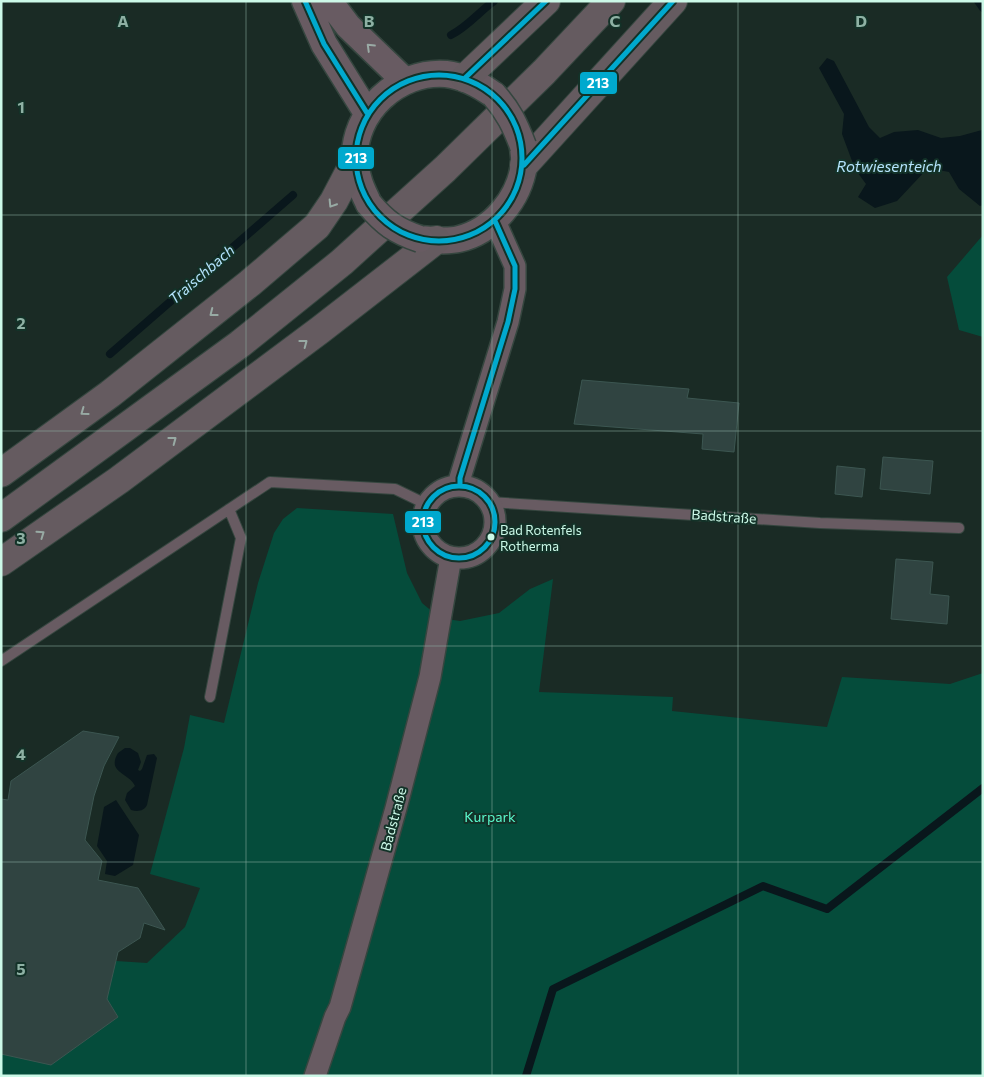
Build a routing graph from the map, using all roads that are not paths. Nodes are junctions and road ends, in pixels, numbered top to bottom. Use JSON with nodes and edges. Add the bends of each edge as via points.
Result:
{"nodes":[{"id":1,"x":305,"y":1,"type":"edge"},
{"id":2,"x":329,"y":1,"type":"edge"},
{"id":3,"x":546,"y":1,"type":"edge"},
{"id":4,"x":611,"y":1,"type":"edge"},
{"id":5,"x":673,"y":1,"type":"edge"},
{"id":6,"x":465,"y":78,"type":"junction"},
{"id":7,"x":405,"y":81,"type":"junction"},
{"id":8,"x":367,"y":113,"type":"junction"},
{"id":9,"x":523,"y":155,"type":"junction"},
{"id":10,"x":355,"y":161,"type":"junction"},
{"id":11,"x":495,"y":221,"type":"junction"},
{"id":12,"x":428,"y":240,"type":"junction"},
{"id":13,"x":1,"y":474,"type":"edge"},
{"id":14,"x":460,"y":486,"type":"junction"},
{"id":15,"x":489,"y":502,"type":"junction"},
{"id":16,"x":428,"y":505,"type":"junction"},
{"id":17,"x":229,"y":509,"type":"junction"},
{"id":18,"x":1,"y":518,"type":"edge"},
{"id":19,"x":960,"y":528,"type":"dead end"},
{"id":20,"x":451,"y":557,"type":"junction"},
{"id":21,"x":1,"y":562,"type":"edge"},
{"id":22,"x":1,"y":661,"type":"edge"},
{"id":23,"x":210,"y":697,"type":"dead end"},
{"id":24,"x":315,"y":1076,"type":"edge"}],
"edges":[{"from":1,"to":8,"type":"street","via":[[324,44]]},
{"from":7,"to":2,"type":"street","one_way":true,"via":[[348,26]]},
{"from":3,"to":6,"type":"main road"},
{"from":4,"to":18,"type":"main road","via":[[445,169],[342,262],[240,344]]},
{"from":5,"to":9,"type":"main road"},
{"from":6,"to":7,"type":"street","via":[[446,74]]},
{"from":6,"to":9,"type":"street","bridge":true,"via":[[494,95],[506,108],[515,122]]},
{"from":7,"to":8,"type":"street","via":[[379,99]]},
{"from":8,"to":10,"type":"street","via":[[358,136]]},
{"from":9,"to":11,"type":"street","via":[[515,192]]},
{"from":10,"to":12,"type":"street","bridge":true,"via":[[359,184],[369,204],[383,220],[400,232]]},
{"from":10,"to":13,"type":"main road","one_way":true,"via":[[317,226],[250,284]]},
{"from":11,"to":12,"type":"street","via":[[470,236]]},
{"from":11,"to":14,"type":"street","via":[[515,266],[515,290]]},
{"from":21,"to":12,"type":"main road","one_way":true,"via":[[119,480],[320,330]]},
{"from":14,"to":15,"type":"street","via":[[471,488]]},
{"from":14,"to":16,"type":"street","via":[[442,491]]},
{"from":15,"to":19,"type":"lane","name":"Badstraße","via":[[820,523]]},
{"from":15,"to":20,"type":"street","via":[[494,513],[492,538],[475,555]]},
{"from":16,"to":17,"type":"lane","via":[[395,489],[270,482]]},
{"from":16,"to":20,"type":"street","via":[[424,515],[427,537],[441,553]]},
{"from":17,"to":22,"type":"lane"},
{"from":17,"to":23,"type":"lane","via":[[241,538]]},
{"from":20,"to":24,"type":"street","name":"Badstraße","via":[[430,677],[396,808],[340,1008],[334,1017]]}]}
